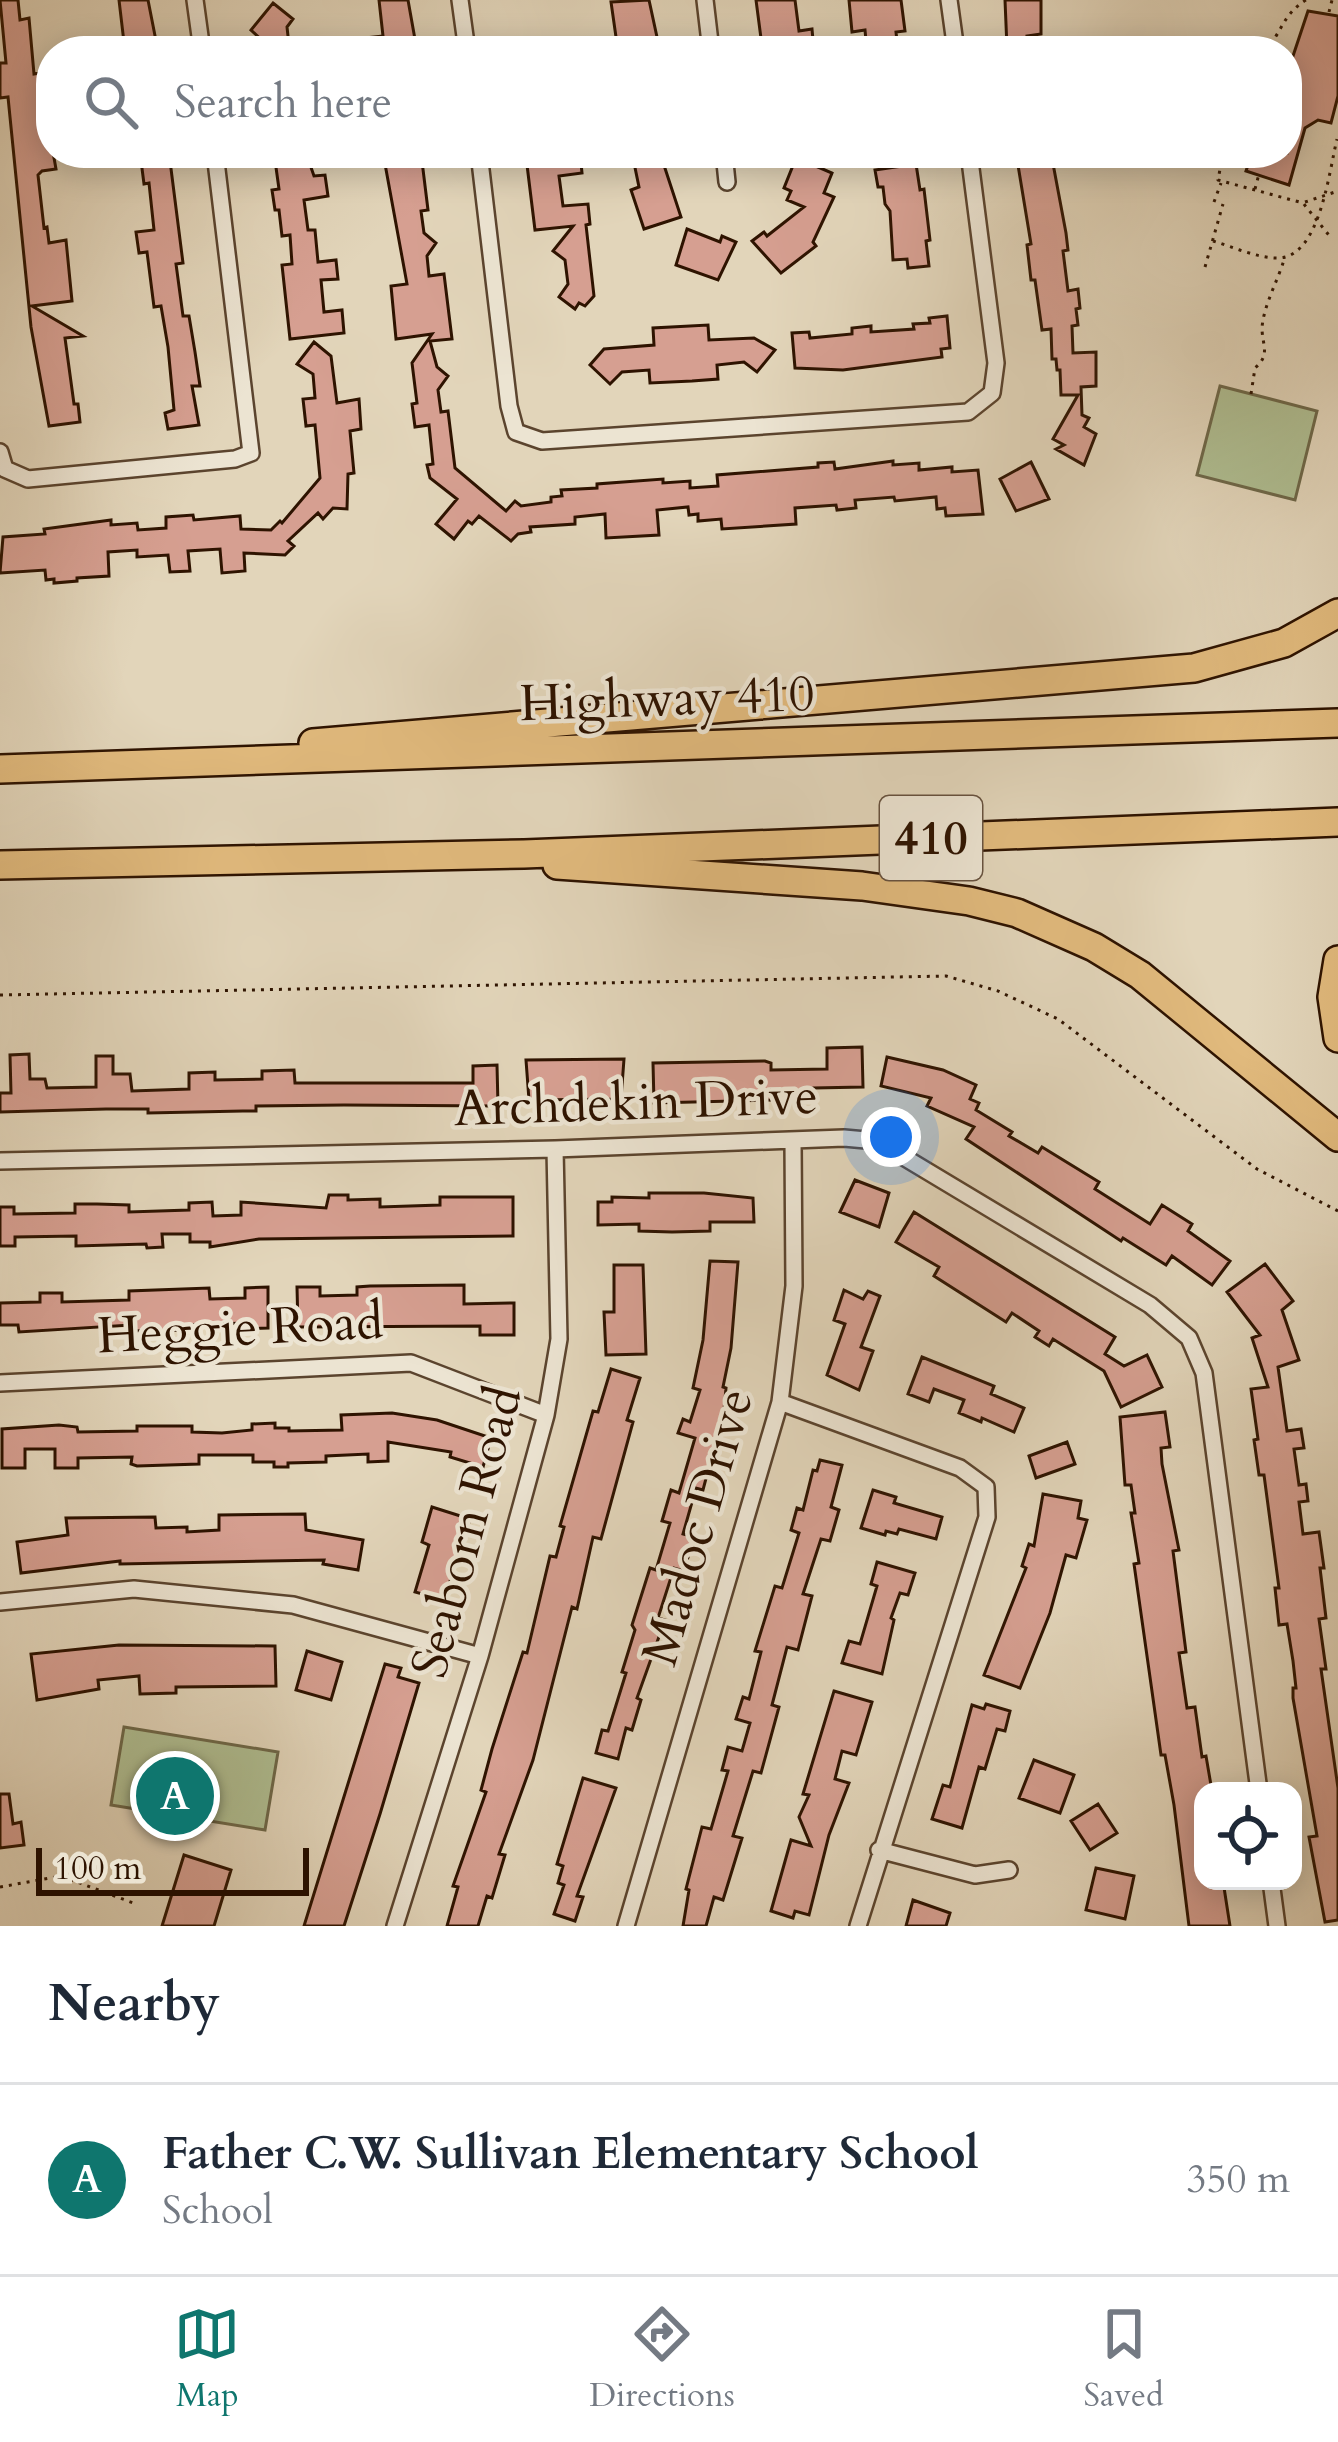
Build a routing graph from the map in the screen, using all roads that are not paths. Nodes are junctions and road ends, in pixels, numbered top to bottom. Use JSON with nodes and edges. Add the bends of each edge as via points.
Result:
{"nodes":[{"id":1,"x":196,"y":0,"type":"edge"},
{"id":2,"x":460,"y":0,"type":"edge"},
{"id":3,"x":705,"y":0,"type":"edge"},
{"id":4,"x":949,"y":0,"type":"edge"},
{"id":5,"x":200,"y":36,"type":"edge"},
{"id":6,"x":464,"y":36,"type":"edge"},
{"id":7,"x":709,"y":36,"type":"edge"},
{"id":8,"x":954,"y":36,"type":"edge"},
{"id":9,"x":217,"y":168,"type":"edge"},
{"id":10,"x":481,"y":168,"type":"edge"},
{"id":11,"x":726,"y":168,"type":"edge"},
{"id":12,"x":971,"y":168,"type":"edge"},
{"id":13,"x":727,"y":182,"type":"dead end"},
{"id":14,"x":0,"y":452,"type":"edge"},
{"id":15,"x":1338,"y":613,"type":"edge"},
{"id":16,"x":1338,"y":723,"type":"edge"},
{"id":17,"x":269,"y":762,"type":"junction"},
{"id":18,"x":0,"y":769,"type":"edge"},
{"id":19,"x":1338,"y":822,"type":"edge"},
{"id":20,"x":524,"y":854,"type":"junction"},
{"id":21,"x":0,"y":865,"type":"edge"},
{"id":22,"x":1338,"y":960,"type":"edge"},
{"id":23,"x":1338,"y":1038,"type":"edge"},
{"id":24,"x":1338,"y":1137,"type":"edge"},
{"id":25,"x":793,"y":1141,"type":"junction"},
{"id":26,"x":555,"y":1150,"type":"junction"},
{"id":27,"x":0,"y":1161,"type":"edge"},
{"id":28,"x":0,"y":1383,"type":"edge"},
{"id":29,"x":781,"y":1402,"type":"junction"},
{"id":30,"x":546,"y":1414,"type":"junction"},
{"id":31,"x":0,"y":1602,"type":"edge"},
{"id":32,"x":480,"y":1656,"type":"junction"},
{"id":33,"x":1258,"y":1782,"type":"edge"},
{"id":34,"x":879,"y":1850,"type":"junction"},
{"id":35,"x":1009,"y":1870,"type":"dead end"},
{"id":36,"x":1272,"y":1890,"type":"edge"},
{"id":37,"x":395,"y":1926,"type":"edge"},
{"id":38,"x":626,"y":1926,"type":"edge"},
{"id":39,"x":858,"y":1926,"type":"edge"},
{"id":40,"x":1277,"y":1926,"type":"edge"}],
"edges":[{"from":1,"to":5,"type":"street"},
{"from":2,"to":6,"type":"street"},
{"from":3,"to":7,"type":"street"},
{"from":4,"to":8,"type":"street"},
{"from":9,"to":14,"type":"street","via":[[251,453],[28,479],[5,469]]},
{"from":10,"to":12,"type":"street","via":[[509,406],[516,432],[542,442],[968,412],[992,393],[996,363]]},
{"from":11,"to":13,"type":"street"},
{"from":15,"to":17,"type":"highway","via":[[1284,643],[1193,668],[305,743]]},
{"from":16,"to":17,"type":"highway","name":"Highway 410","number":"410"},
{"from":17,"to":18,"type":"highway","name":"Highway 410","number":"410"},
{"from":19,"to":20,"type":"highway","number":"410"},
{"from":20,"to":21,"type":"highway","number":"410"},
{"from":20,"to":24,"type":"highway","via":[[567,869],[862,886],[1017,913],[1140,975]]},
{"from":22,"to":23,"type":"highway"},
{"from":25,"to":26,"type":"street","name":"Archdekin Drive"},
{"from":25,"to":29,"type":"street","name":"Madoc Drive","via":[[794,1286]]},
{"from":25,"to":33,"type":"street","name":"Archdekin Drive","via":[[877,1141],[1150,1304],[1189,1338],[1204,1373]]},
{"from":26,"to":27,"type":"street","name":"Archdekin Drive"},
{"from":26,"to":30,"type":"street","name":"Seaborn Road","via":[[559,1339]]},
{"from":28,"to":30,"type":"street","name":"Heggie Road","via":[[411,1363]]},
{"from":29,"to":34,"type":"street","via":[[960,1468],[986,1487],[987,1517]]},
{"from":29,"to":38,"type":"street","name":"Madoc Drive"},
{"from":30,"to":32,"type":"street","name":"Seaborn Road"},
{"from":31,"to":32,"type":"street","via":[[134,1589],[293,1605]]},
{"from":32,"to":37,"type":"street","name":"Seaborn Road"},
{"from":34,"to":35,"type":"street","via":[[975,1875]]},
{"from":34,"to":39,"type":"street"},
{"from":36,"to":40,"type":"street"}]}
